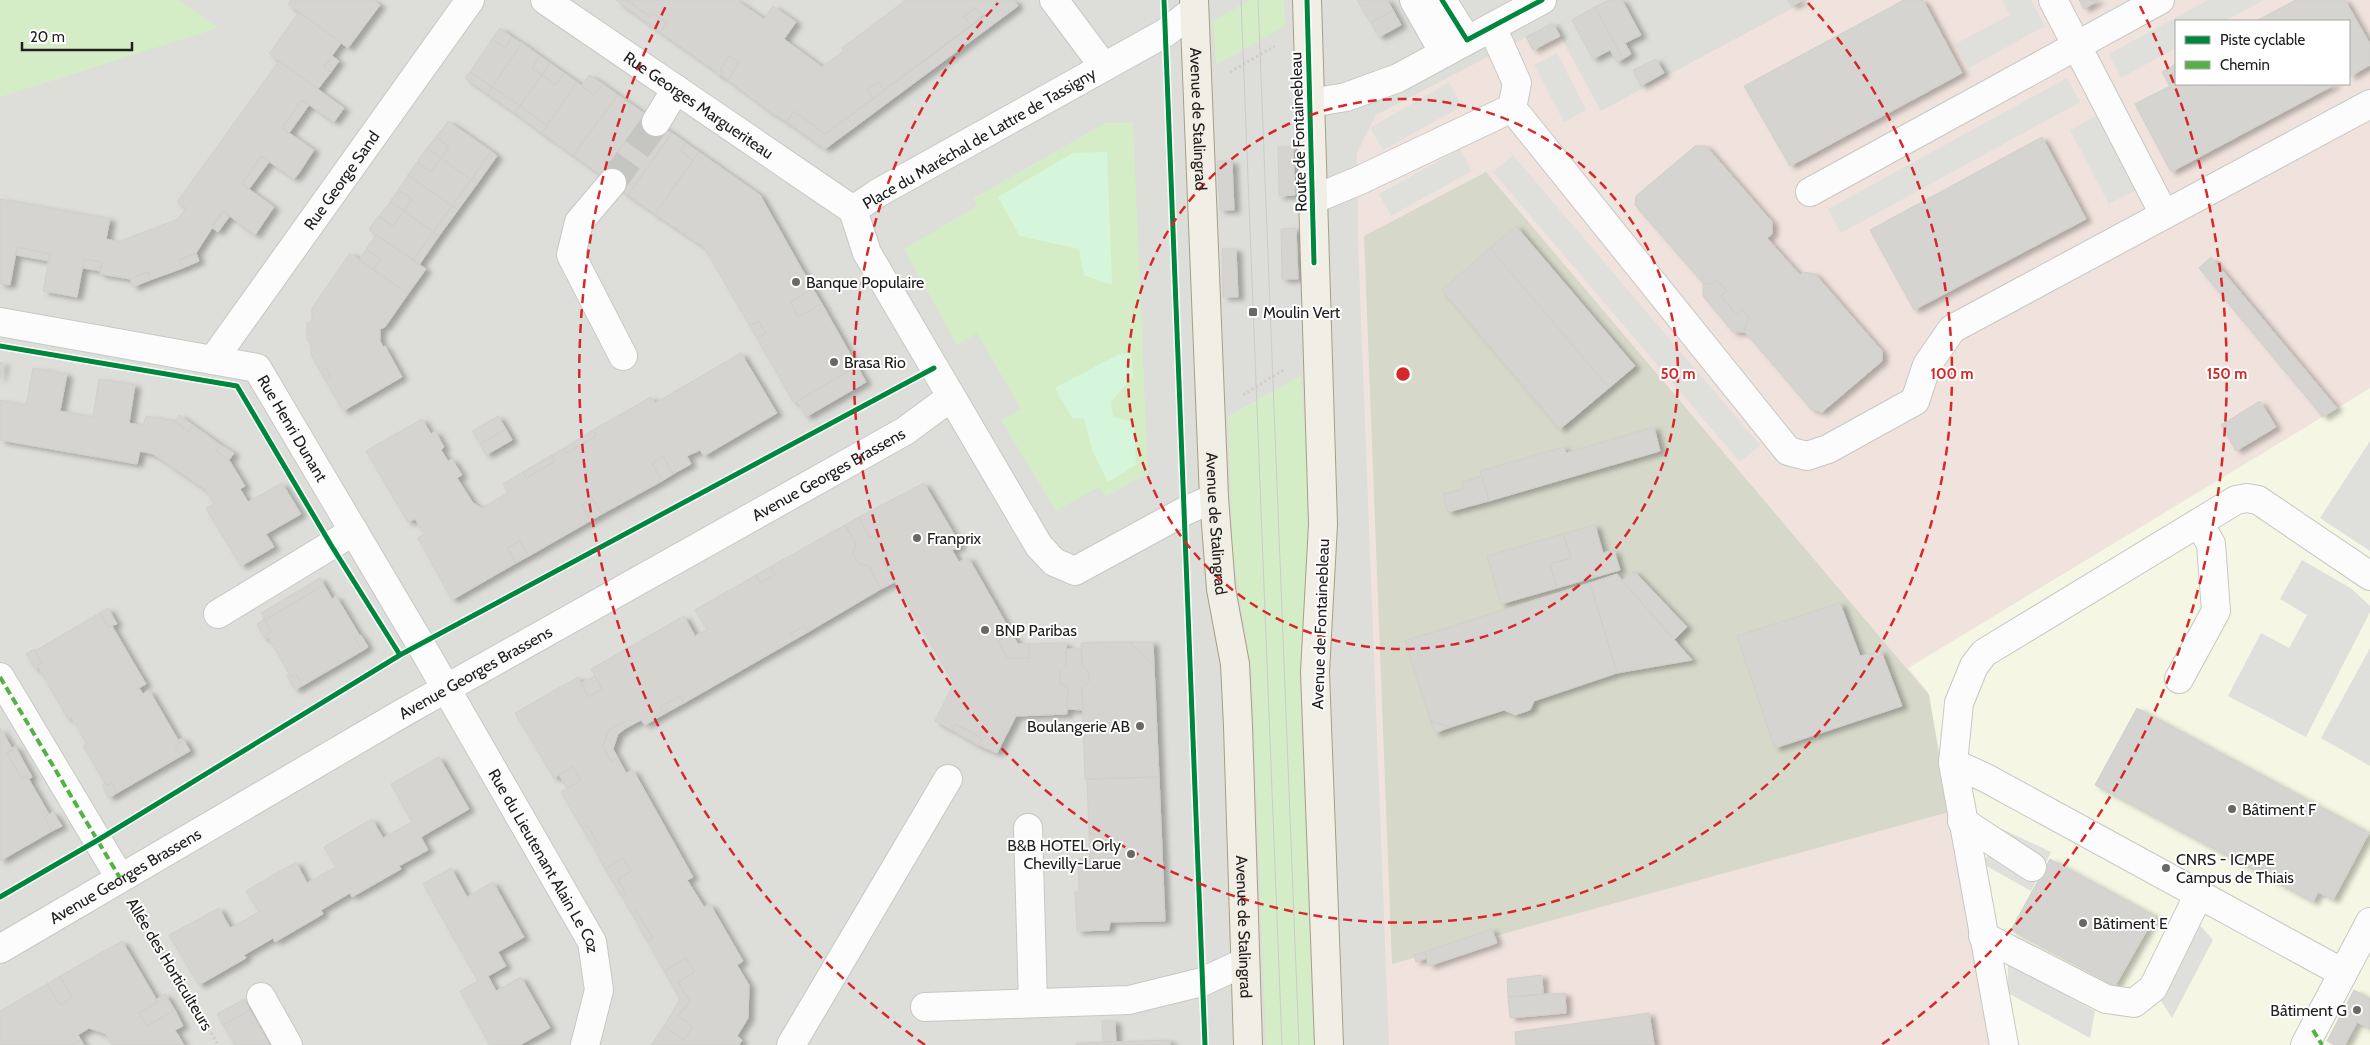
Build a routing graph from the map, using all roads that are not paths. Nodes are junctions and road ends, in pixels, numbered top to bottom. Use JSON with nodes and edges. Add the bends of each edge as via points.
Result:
{"nodes":[{"id":1,"x":470,"y":0,"type":"edge"},
{"id":2,"x":545,"y":0,"type":"edge"},
{"id":3,"x":1054,"y":0,"type":"edge"},
{"id":4,"x":1307,"y":0,"type":"edge"},
{"id":5,"x":1414,"y":0,"type":"edge"},
{"id":6,"x":1442,"y":0,"type":"edge"},
{"id":7,"x":1542,"y":0,"type":"edge"},
{"id":8,"x":1557,"y":0,"type":"edge"},
{"id":9,"x":2054,"y":0,"type":"edge"},
{"id":10,"x":2160,"y":0,"type":"edge"},
{"id":11,"x":1198,"y":3,"type":"edge"},
{"id":12,"x":1493,"y":30,"type":"junction"},
{"id":13,"x":2077,"y":45,"type":"junction"},
{"id":14,"x":1455,"y":46,"type":"junction"},
{"id":15,"x":1104,"y":67,"type":"junction"},
{"id":16,"x":676,"y":89,"type":"junction"},
{"id":17,"x":1310,"y":103,"type":"junction"},
{"id":18,"x":2370,"y":104,"type":"edge"},
{"id":19,"x":1512,"y":108,"type":"junction"},
{"id":20,"x":656,"y":122,"type":"tunnel mouth"},
{"id":21,"x":612,"y":183,"type":"tunnel mouth"},
{"id":22,"x":1810,"y":192,"type":"dead end"},
{"id":23,"x":1312,"y":200,"type":"junction"},
{"id":24,"x":853,"y":210,"type":"junction"},
{"id":25,"x":2164,"y":214,"type":"junction"},
{"id":26,"x":1314,"y":263,"type":"joint"},
{"id":27,"x":0,"y":322,"type":"edge"},
{"id":28,"x":623,"y":356,"type":"dead end"},
{"id":29,"x":213,"y":360,"type":"junction"},
{"id":30,"x":951,"y":397,"type":"junction"},
{"id":31,"x":1214,"y":498,"type":"junction"},
{"id":32,"x":2199,"y":524,"type":"junction"},
{"id":33,"x":354,"y":531,"type":"junction"},
{"id":34,"x":2370,"y":576,"type":"edge"},
{"id":35,"x":218,"y":614,"type":"dead end"},
{"id":36,"x":0,"y":676,"type":"edge"},
{"id":37,"x":2179,"y":679,"type":"dead end"},
{"id":38,"x":445,"y":690,"type":"junction"},
{"id":39,"x":1953,"y":763,"type":"junction"},
{"id":40,"x":948,"y":779,"type":"dead end"},
{"id":41,"x":1962,"y":821,"type":"junction"},
{"id":42,"x":1028,"y":828,"type":"dead end"},
{"id":43,"x":2032,"y":867,"type":"dead end"},
{"id":44,"x":120,"y":878,"type":"junction"},
{"id":45,"x":2199,"y":894,"type":"junction"},
{"id":46,"x":2370,"y":922,"type":"edge"},
{"id":47,"x":1983,"y":936,"type":"junction"},
{"id":48,"x":0,"y":948,"type":"edge"},
{"id":49,"x":1245,"y":962,"type":"junction"},
{"id":50,"x":2343,"y":973,"type":"junction"},
{"id":51,"x":261,"y":998,"type":"dead end"},
{"id":52,"x":1033,"y":1003,"type":"junction"},
{"id":53,"x":925,"y":1007,"type":"dead end"},
{"id":54,"x":288,"y":1045,"type":"edge"},
{"id":55,"x":585,"y":1045,"type":"edge"},
{"id":56,"x":791,"y":1045,"type":"edge"},
{"id":57,"x":1248,"y":1045,"type":"edge"},
{"id":58,"x":1329,"y":1045,"type":"edge"},
{"id":59,"x":2004,"y":1045,"type":"edge"},
{"id":60,"x":2305,"y":1045,"type":"edge"}],
"edges":[{"from":1,"to":29,"type":"street","name":"Rue George Sand"},
{"from":2,"to":16,"type":"street","name":"Rue Georges Margueriteau"},
{"from":3,"to":15,"type":"street"},
{"from":4,"to":17,"type":"main road","name":"Route de Fontainebleau"},
{"from":5,"to":14,"type":"street"},
{"from":6,"to":14,"type":"street"},
{"from":7,"to":12,"type":"street"},
{"from":8,"to":12,"type":"street"},
{"from":9,"to":13,"type":"street"},
{"from":10,"to":13,"type":"street"},
{"from":11,"to":15,"type":"street","name":"Place du Maréchal de Lattre de Tassigny","via":[[1165,33]]},
{"from":11,"to":31,"type":"main road","name":"Avenue de Stalingrad","via":[[1198,89]]},
{"from":12,"to":14,"type":"street"},
{"from":12,"to":19,"type":"street","via":[[1517,83]]},
{"from":13,"to":22,"type":"street"},
{"from":13,"to":25,"type":"street"},
{"from":14,"to":17,"type":"street","via":[[1398,78],[1346,97]]},
{"from":15,"to":24,"type":"street","name":"Place du Maréchal de Lattre de Tassigny"},
{"from":16,"to":20,"type":"street"},
{"from":16,"to":24,"type":"street","name":"Rue Georges Margueriteau"},
{"from":17,"to":23,"type":"main road","name":"Route de Fontainebleau"},
{"from":18,"to":25,"type":"street"},
{"from":19,"to":23,"type":"street"},
{"from":19,"to":25,"type":"street","via":[[1788,451],[1806,456],[1828,449],[1915,401],[1927,365],[1952,329]]},
{"from":21,"to":28,"type":"street","via":[[579,222],[572,255]]},
{"from":23,"to":26,"type":"main road","name":"Route de Fontainebleau"},
{"from":24,"to":30,"type":"street","name":"Place du Maréchal de Lattre de Tassigny","via":[[867,254]]},
{"from":26,"to":58,"type":"main road","name":"Avenue de Fontainebleau","via":[[1323,524],[1315,672]]},
{"from":27,"to":29,"type":"street","name":"Rue Henri Dunant"},
{"from":29,"to":33,"type":"street","name":"Rue Henri Dunant","via":[[257,368]]},
{"from":30,"to":31,"type":"street","name":"Place du Maréchal de Lattre de Tassigny","via":[[1039,546],[1054,562],[1075,570]]},
{"from":30,"to":38,"type":"street","name":"Avenue Georges Brassens","via":[[905,431]]},
{"from":31,"to":49,"type":"main road","name":"Avenue de Stalingrad","via":[[1221,589],[1235,664]]},
{"from":32,"to":34,"type":"street","via":[[2236,500],[2258,500]]},
{"from":32,"to":37,"type":"street","via":[[2212,544],[2216,611]]},
{"from":32,"to":39,"type":"street","via":[[1984,653],[1974,666],[1959,703]]},
{"from":33,"to":35,"type":"street"},
{"from":33,"to":38,"type":"street","name":"Rue Henri Dunant"},
{"from":36,"to":44,"type":"street","name":"Allée des Horticulteurs"},
{"from":38,"to":44,"type":"street","name":"Avenue Georges Brassens"},
{"from":38,"to":55,"type":"street","name":"Rue du Lieutenant Alain Le Coz","via":[[592,942],[599,990]]},
{"from":39,"to":41,"type":"street"},
{"from":39,"to":45,"type":"street"},
{"from":40,"to":56,"type":"street"},
{"from":41,"to":43,"type":"street"},
{"from":41,"to":47,"type":"street"},
{"from":42,"to":52,"type":"street"},
{"from":44,"to":48,"type":"street","name":"Avenue Georges Brassens"},
{"from":45,"to":47,"type":"street","via":[[2152,988],[2134,1003],[2106,999]]},
{"from":45,"to":50,"type":"street"},
{"from":46,"to":50,"type":"street"},
{"from":47,"to":59,"type":"street"},
{"from":49,"to":52,"type":"street","via":[[1202,982],[1130,1000]]},
{"from":49,"to":57,"type":"main road","name":"Avenue de Stalingrad"},
{"from":50,"to":60,"type":"street"},
{"from":51,"to":54,"type":"street"},
{"from":52,"to":53,"type":"street"}]}
